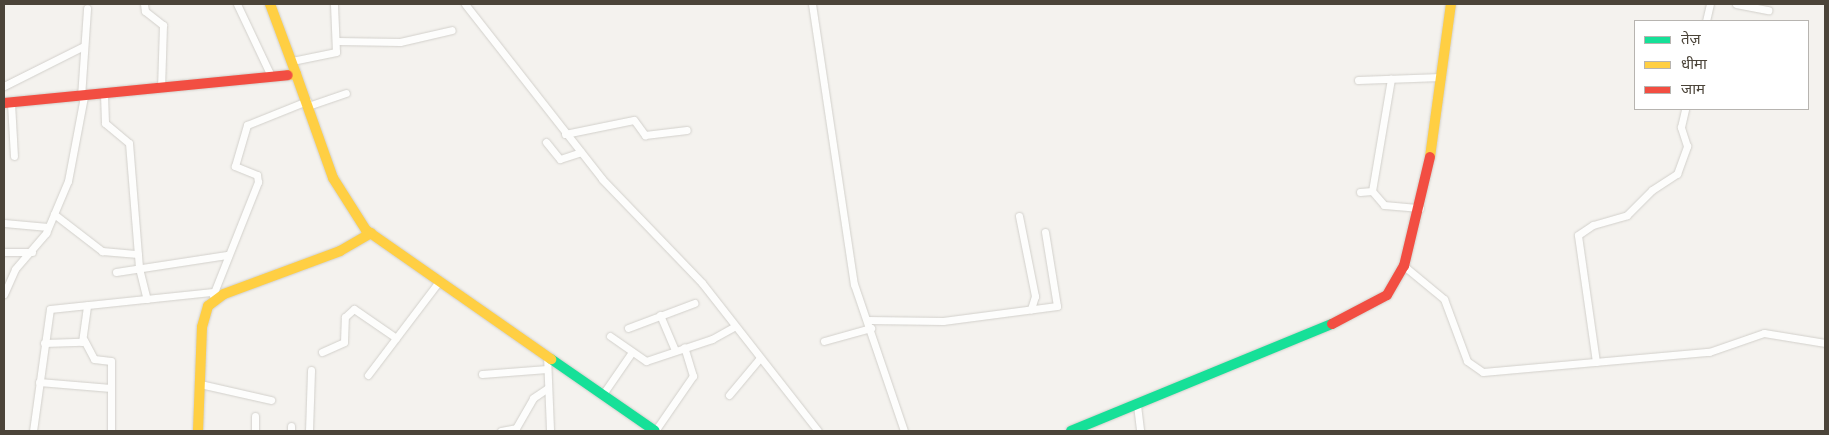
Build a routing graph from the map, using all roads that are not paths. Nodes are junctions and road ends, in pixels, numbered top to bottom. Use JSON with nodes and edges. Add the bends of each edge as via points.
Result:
{"nodes":[{"id":1,"x":144,"y":4,"type":"edge"},
{"id":2,"x":237,"y":4,"type":"edge"},
{"id":3,"x":270,"y":4,"type":"edge"},
{"id":4,"x":334,"y":4,"type":"edge"},
{"id":5,"x":465,"y":4,"type":"edge"},
{"id":6,"x":812,"y":4,"type":"edge"},
{"id":7,"x":1451,"y":4,"type":"edge"},
{"id":8,"x":1710,"y":4,"type":"edge"},
{"id":9,"x":1736,"y":4,"type":"edge"},
{"id":10,"x":87,"y":8,"type":"dead end"},
{"id":11,"x":1768,"y":10,"type":"dead end"},
{"id":12,"x":1706,"y":20,"type":"edge"},
{"id":13,"x":452,"y":30,"type":"dead end"},
{"id":14,"x":337,"y":41,"type":"junction"},
{"id":15,"x":84,"y":46,"type":"junction"},
{"id":16,"x":292,"y":60,"type":"junction"},
{"id":17,"x":296,"y":74,"type":"junction"},
{"id":18,"x":270,"y":76,"type":"junction"},
{"id":19,"x":1441,"y":77,"type":"junction"},
{"id":20,"x":1390,"y":79,"type":"junction"},
{"id":21,"x":1358,"y":80,"type":"dead end"},
{"id":22,"x":4,"y":86,"type":"edge"},
{"id":23,"x":161,"y":88,"type":"junction"},
{"id":24,"x":346,"y":93,"type":"dead end"},
{"id":25,"x":104,"y":94,"type":"junction"},
{"id":26,"x":82,"y":97,"type":"junction"},
{"id":27,"x":8,"y":103,"type":"edge"},
{"id":28,"x":308,"y":103,"type":"junction"},
{"id":29,"x":1685,"y":110,"type":"edge"},
{"id":30,"x":687,"y":130,"type":"dead end"},
{"id":31,"x":565,"y":134,"type":"junction"},
{"id":32,"x":546,"y":142,"type":"dead end"},
{"id":33,"x":581,"y":152,"type":"junction"},
{"id":34,"x":14,"y":156,"type":"dead end"},
{"id":35,"x":1372,"y":191,"type":"junction"},
{"id":36,"x":1360,"y":192,"type":"dead end"},
{"id":37,"x":1420,"y":208,"type":"junction"},
{"id":38,"x":1019,"y":216,"type":"dead end"},
{"id":39,"x":59,"y":217,"type":"junction"},
{"id":40,"x":4,"y":223,"type":"edge"},
{"id":41,"x":48,"y":227,"type":"junction"},
{"id":42,"x":1045,"y":232,"type":"dead end"},
{"id":43,"x":371,"y":233,"type":"junction"},
{"id":44,"x":4,"y":252,"type":"edge"},
{"id":45,"x":32,"y":252,"type":"junction"},
{"id":46,"x":138,"y":254,"type":"junction"},
{"id":47,"x":227,"y":255,"type":"junction"},
{"id":48,"x":1404,"y":266,"type":"junction"},
{"id":49,"x":139,"y":268,"type":"junction"},
{"id":50,"x":116,"y":272,"type":"dead end"},
{"id":51,"x":440,"y":280,"type":"junction"},
{"id":52,"x":4,"y":294,"type":"edge"},
{"id":53,"x":213,"y":296,"type":"junction"},
{"id":54,"x":147,"y":300,"type":"junction"},
{"id":55,"x":694,"y":303,"type":"dead end"},
{"id":56,"x":87,"y":305,"type":"junction"},
{"id":57,"x":1031,"y":309,"type":"junction"},
{"id":58,"x":660,"y":314,"type":"junction"},
{"id":59,"x":867,"y":320,"type":"junction"},
{"id":60,"x":734,"y":327,"type":"junction"},
{"id":61,"x":628,"y":328,"type":"dead end"},
{"id":62,"x":871,"y":328,"type":"junction"},
{"id":63,"x":610,"y":336,"type":"dead end"},
{"id":64,"x":396,"y":338,"type":"junction"},
{"id":65,"x":84,"y":340,"type":"junction"},
{"id":66,"x":824,"y":341,"type":"dead end"},
{"id":67,"x":44,"y":343,"type":"junction"},
{"id":68,"x":1825,"y":343,"type":"edge"},
{"id":69,"x":684,"y":347,"type":"junction"},
{"id":70,"x":675,"y":350,"type":"junction"},
{"id":71,"x":322,"y":352,"type":"dead end"},
{"id":72,"x":632,"y":352,"type":"junction"},
{"id":73,"x":547,"y":355,"type":"junction"},
{"id":74,"x":759,"y":359,"type":"junction"},
{"id":75,"x":1596,"y":362,"type":"junction"},
{"id":76,"x":311,"y":370,"type":"dead end"},
{"id":77,"x":547,"y":370,"type":"junction"},
{"id":78,"x":482,"y":374,"type":"dead end"},
{"id":79,"x":368,"y":375,"type":"dead end"},
{"id":80,"x":39,"y":382,"type":"junction"},
{"id":81,"x":200,"y":384,"type":"junction"},
{"id":82,"x":111,"y":388,"type":"junction"},
{"id":83,"x":548,"y":388,"type":"junction"},
{"id":84,"x":603,"y":394,"type":"junction"},
{"id":85,"x":729,"y":395,"type":"dead end"},
{"id":86,"x":271,"y":400,"type":"dead end"},
{"id":87,"x":1136,"y":405,"type":"junction"},
{"id":88,"x":255,"y":416,"type":"dead end"},
{"id":89,"x":33,"y":431,"type":"edge"},
{"id":90,"x":111,"y":431,"type":"edge"},
{"id":91,"x":198,"y":431,"type":"edge"},
{"id":92,"x":255,"y":431,"type":"edge"},
{"id":93,"x":309,"y":431,"type":"edge"},
{"id":94,"x":501,"y":431,"type":"edge"},
{"id":95,"x":550,"y":431,"type":"edge"},
{"id":96,"x":655,"y":431,"type":"edge"},
{"id":97,"x":818,"y":431,"type":"edge"},
{"id":98,"x":904,"y":431,"type":"edge"},
{"id":99,"x":1071,"y":431,"type":"edge"},
{"id":100,"x":1140,"y":431,"type":"edge"}],
"edges":[{"from":1,"to":23,"type":"street","via":[[145,11],[163,25]]},
{"from":2,"to":18,"type":"street"},
{"from":3,"to":16,"type":"main road"},
{"from":4,"to":14,"type":"street"},
{"from":5,"to":31,"type":"street"},
{"from":6,"to":59,"type":"street","via":[[854,284]]},
{"from":7,"to":19,"type":"main road"},
{"from":8,"to":12,"type":"street"},
{"from":9,"to":11,"type":"street"},
{"from":10,"to":15,"type":"street"},
{"from":13,"to":14,"type":"street","via":[[400,42]]},
{"from":14,"to":16,"type":"street","via":[[334,54]]},
{"from":15,"to":22,"type":"street"},
{"from":15,"to":26,"type":"street"},
{"from":16,"to":17,"type":"main road"},
{"from":17,"to":18,"type":"main road"},
{"from":17,"to":28,"type":"main road"},
{"from":18,"to":23,"type":"main road"},
{"from":19,"to":20,"type":"street"},
{"from":19,"to":37,"type":"main road"},
{"from":20,"to":21,"type":"street"},
{"from":20,"to":35,"type":"street"},
{"from":23,"to":25,"type":"main road"},
{"from":24,"to":28,"type":"street"},
{"from":25,"to":26,"type":"main road"},
{"from":25,"to":46,"type":"street","via":[[105,123],[127,138]]},
{"from":26,"to":27,"type":"main road"},
{"from":26,"to":39,"type":"street","via":[[74,158]]},
{"from":27,"to":34,"type":"street"},
{"from":28,"to":43,"type":"main road","via":[[333,178],[353,214]]},
{"from":28,"to":47,"type":"street","via":[[247,125],[235,166],[257,175],[258,182]]},
{"from":29,"to":75,"type":"street","via":[[1681,127],[1687,146],[1677,174],[1652,190],[1627,215],[1593,225],[1578,235]]},
{"from":30,"to":31,"type":"street","via":[[645,135],[634,120]]},
{"from":31,"to":33,"type":"street"},
{"from":32,"to":33,"type":"street","via":[[560,159]]},
{"from":33,"to":60,"type":"street","via":[[702,283]]},
{"from":35,"to":36,"type":"street"},
{"from":35,"to":37,"type":"street","via":[[1384,205]]},
{"from":37,"to":48,"type":"main road"},
{"from":38,"to":57,"type":"street","via":[[1035,296]]},
{"from":39,"to":41,"type":"street"},
{"from":39,"to":46,"type":"street","via":[[102,251]]},
{"from":40,"to":41,"type":"street"},
{"from":41,"to":45,"type":"street"},
{"from":42,"to":57,"type":"street","via":[[1058,305]]},
{"from":43,"to":51,"type":"main road"},
{"from":43,"to":53,"type":"main road","via":[[340,251]]},
{"from":44,"to":45,"type":"street"},
{"from":45,"to":52,"type":"street","via":[[15,269]]},
{"from":46,"to":49,"type":"street"},
{"from":47,"to":49,"type":"street"},
{"from":47,"to":53,"type":"street"},
{"from":48,"to":75,"type":"street","via":[[1444,299],[1471,368],[1483,372]]},
{"from":48,"to":87,"type":"main road","via":[[1387,295],[1364,310]]},
{"from":49,"to":50,"type":"street"},
{"from":49,"to":54,"type":"street"},
{"from":51,"to":64,"type":"street"},
{"from":51,"to":73,"type":"main road"},
{"from":53,"to":54,"type":"street"},
{"from":53,"to":81,"type":"main road","via":[[203,318]]},
{"from":54,"to":56,"type":"street"},
{"from":55,"to":58,"type":"street"},
{"from":56,"to":65,"type":"street"},
{"from":56,"to":67,"type":"street","via":[[49,310]]},
{"from":57,"to":59,"type":"street","via":[[943,322]]},
{"from":58,"to":61,"type":"street"},
{"from":58,"to":70,"type":"street"},
{"from":59,"to":62,"type":"street"},
{"from":60,"to":69,"type":"street"},
{"from":60,"to":74,"type":"street"},
{"from":62,"to":66,"type":"street"},
{"from":62,"to":98,"type":"street"},
{"from":63,"to":72,"type":"street"},
{"from":64,"to":71,"type":"street","via":[[354,309],[345,317],[344,342]]},
{"from":64,"to":79,"type":"street"},
{"from":65,"to":67,"type":"street"},
{"from":65,"to":82,"type":"street","via":[[94,359],[111,361]]},
{"from":67,"to":80,"type":"street"},
{"from":68,"to":75,"type":"street","via":[[1764,333],[1709,352]]},
{"from":69,"to":70,"type":"street"},
{"from":69,"to":96,"type":"street","via":[[693,376]]},
{"from":70,"to":72,"type":"street","via":[[646,361]]},
{"from":72,"to":84,"type":"street"},
{"from":73,"to":77,"type":"street"},
{"from":73,"to":84,"type":"main road"},
{"from":74,"to":85,"type":"street"},
{"from":74,"to":97,"type":"street"},
{"from":76,"to":93,"type":"street"},
{"from":77,"to":78,"type":"street"},
{"from":77,"to":83,"type":"street"},
{"from":80,"to":82,"type":"street"},
{"from":80,"to":89,"type":"street"},
{"from":81,"to":86,"type":"street"},
{"from":81,"to":91,"type":"main road"},
{"from":82,"to":90,"type":"street"},
{"from":83,"to":94,"type":"street","via":[[533,398],[516,428]]},
{"from":83,"to":95,"type":"street"},
{"from":84,"to":96,"type":"main road"},
{"from":87,"to":99,"type":"main road"},
{"from":87,"to":100,"type":"street"},
{"from":88,"to":92,"type":"street"}]}
